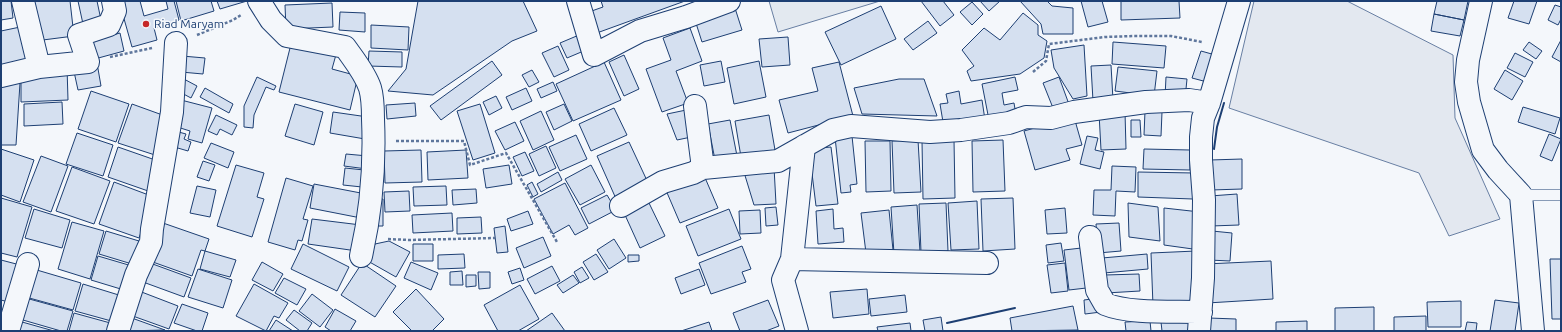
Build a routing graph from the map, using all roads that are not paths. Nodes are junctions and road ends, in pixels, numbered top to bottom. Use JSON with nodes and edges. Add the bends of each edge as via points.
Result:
{"nodes":[{"id":1,"x":23,"y":1,"type":"edge"},
{"id":2,"x":113,"y":1,"type":"edge"},
{"id":3,"x":259,"y":1,"type":"edge"},
{"id":4,"x":578,"y":1,"type":"edge"},
{"id":5,"x":729,"y":1,"type":"edge"},
{"id":6,"x":1239,"y":1,"type":"edge"},
{"id":7,"x":1481,"y":1,"type":"edge"},
{"id":8,"x":176,"y":43,"type":"dead end"},
{"id":9,"x":39,"y":67,"type":"junction"},
{"id":10,"x":1,"y":76,"type":"edge"},
{"id":11,"x":1209,"y":103,"type":"junction"},
{"id":12,"x":695,"y":106,"type":"dead end"},
{"id":13,"x":804,"y":146,"type":"junction"},
{"id":14,"x":703,"y":168,"type":"junction"},
{"id":15,"x":1521,"y":195,"type":"junction"},
{"id":16,"x":1561,"y":195,"type":"edge"},
{"id":17,"x":620,"y":206,"type":"dead end"},
{"id":18,"x":1090,"y":237,"type":"dead end"},
{"id":19,"x":363,"y":247,"type":"road end"},
{"id":20,"x":792,"y":259,"type":"junction"},
{"id":21,"x":988,"y":263,"type":"dead end"},
{"id":22,"x":28,"y":264,"type":"dead end"},
{"id":23,"x":1200,"y":321,"type":"edge"},
{"id":24,"x":8,"y":331,"type":"edge"},
{"id":25,"x":118,"y":331,"type":"edge"},
{"id":26,"x":797,"y":331,"type":"edge"},
{"id":27,"x":1533,"y":331,"type":"edge"}],
"edges":[{"from":1,"to":9,"type":"street"},
{"from":2,"to":9,"type":"street","via":[[115,11],[109,25],[79,35],[88,62]]},
{"from":3,"to":19,"type":"street","via":[[271,20],[287,36],[344,47],[362,70],[370,87],[374,141]]},
{"from":4,"to":5,"type":"street","via":[[594,55],[640,31]]},
{"from":6,"to":11,"type":"street"},
{"from":7,"to":15,"type":"street","via":[[1468,60],[1466,82],[1469,102],[1483,150]]},
{"from":8,"to":25,"type":"street","via":[[172,112],[151,242],[136,275]]},
{"from":9,"to":10,"type":"street"},
{"from":11,"to":13,"type":"street","via":[[1189,100],[1146,102],[1074,112],[1051,118],[1026,117],[1009,123],[930,132],[851,126],[833,130]]},
{"from":11,"to":23,"type":"street","via":[[1203,118],[1201,138],[1204,200]]},
{"from":12,"to":14,"type":"street"},
{"from":13,"to":14,"type":"street","via":[[778,161]]},
{"from":13,"to":20,"type":"street"},
{"from":14,"to":17,"type":"street","via":[[663,182]]},
{"from":15,"to":16,"type":"lane"},
{"from":15,"to":27,"type":"street"},
{"from":18,"to":23,"type":"street","via":[[1097,290],[1105,304]]},
{"from":20,"to":21,"type":"street"},
{"from":20,"to":26,"type":"street","via":[[783,280]]},
{"from":22,"to":24,"type":"street"}]}
